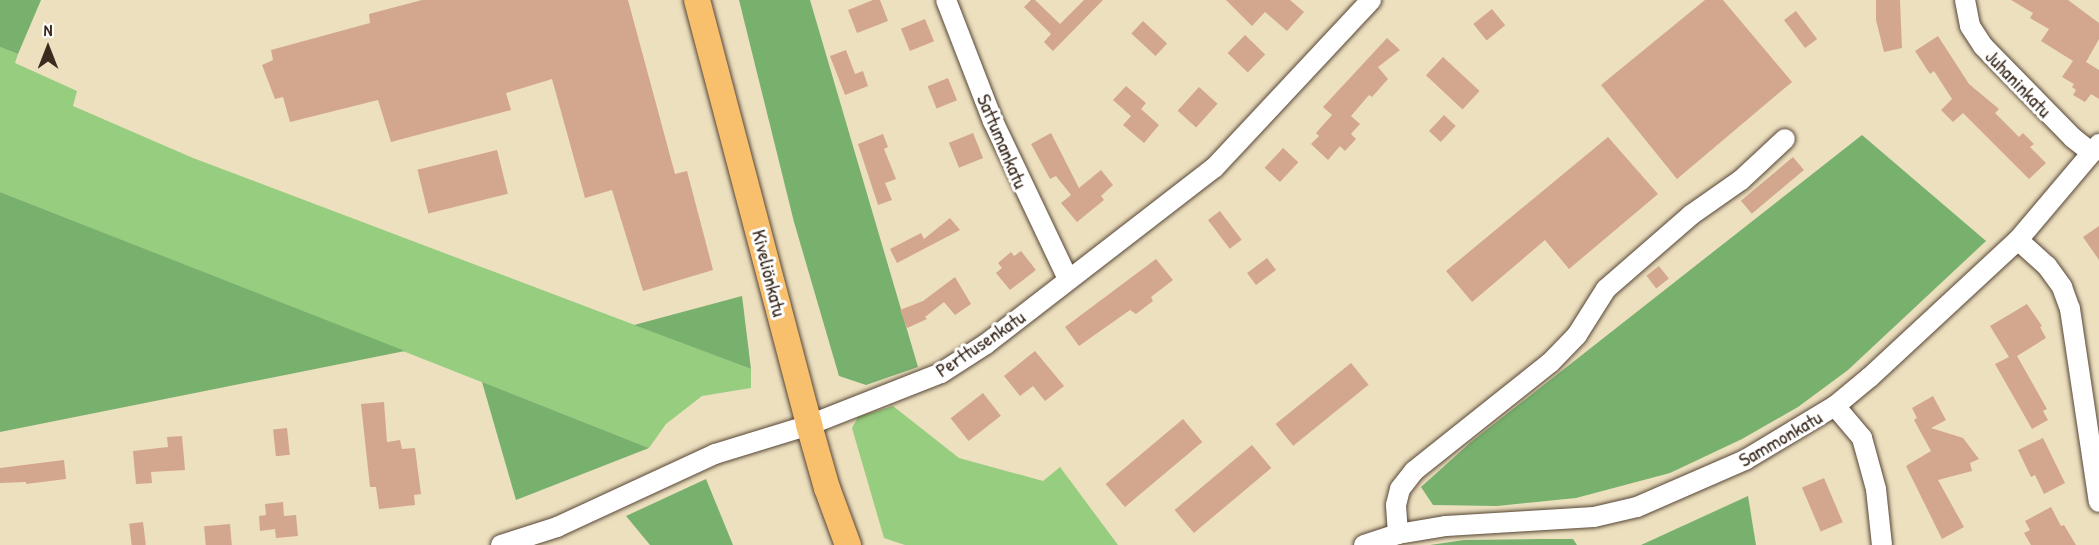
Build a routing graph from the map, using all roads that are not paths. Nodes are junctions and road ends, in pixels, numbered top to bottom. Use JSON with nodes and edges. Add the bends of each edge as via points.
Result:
{"nodes":[{"id":1,"x":697,"y":0,"type":"edge"},
{"id":2,"x":946,"y":0,"type":"edge"},
{"id":3,"x":1371,"y":0,"type":"edge"},
{"id":4,"x":1965,"y":0,"type":"edge"},
{"id":5,"x":1785,"y":139,"type":"dead end"},
{"id":6,"x":2095,"y":148,"type":"edge"},
{"id":7,"x":2018,"y":240,"type":"junction"},
{"id":8,"x":1068,"y":279,"type":"junction"},
{"id":9,"x":1835,"y":406,"type":"junction"},
{"id":10,"x":809,"y":425,"type":"junction"},
{"id":11,"x":2099,"y":502,"type":"edge"},
{"id":12,"x":1398,"y":534,"type":"junction"},
{"id":13,"x":501,"y":545,"type":"edge"},
{"id":14,"x":848,"y":545,"type":"edge"},
{"id":15,"x":1364,"y":545,"type":"edge"},
{"id":16,"x":1882,"y":545,"type":"edge"}],
"edges":[{"from":1,"to":10,"type":"main road","name":"Kiveliönkatu"},
{"from":2,"to":8,"type":"street","name":"Sattumankatu","via":[[993,121]]},
{"from":3,"to":8,"type":"street","name":"Perttusenkatu","via":[[1214,168]]},
{"from":4,"to":6,"type":"street","name":"Juhaninkatu","via":[[1970,26],[1983,46],[2073,138]]},
{"from":5,"to":12,"type":"street","via":[[1741,180],[1691,215],[1606,289],[1577,334],[1550,363],[1414,471],[1400,489],[1396,505]]},
{"from":6,"to":7,"type":"street","name":"Sammonkatu"},
{"from":7,"to":9,"type":"street","name":"Sammonkatu"},
{"from":7,"to":11,"type":"street","via":[[2062,287],[2070,309]]},
{"from":8,"to":10,"type":"street","name":"Perttusenkatu","via":[[986,344],[941,373]]},
{"from":9,"to":12,"type":"street","name":"Sammonkatu","via":[[1745,460],[1637,507],[1594,517],[1446,526]]},
{"from":9,"to":16,"type":"street","via":[[1862,438],[1876,489]]},
{"from":10,"to":13,"type":"street","name":"Perttusenkatu","via":[[715,453],[557,528]]},
{"from":10,"to":14,"type":"main road","name":"Kiveliönkatu"},
{"from":12,"to":15,"type":"street","name":"Sammonkatu"}]}
